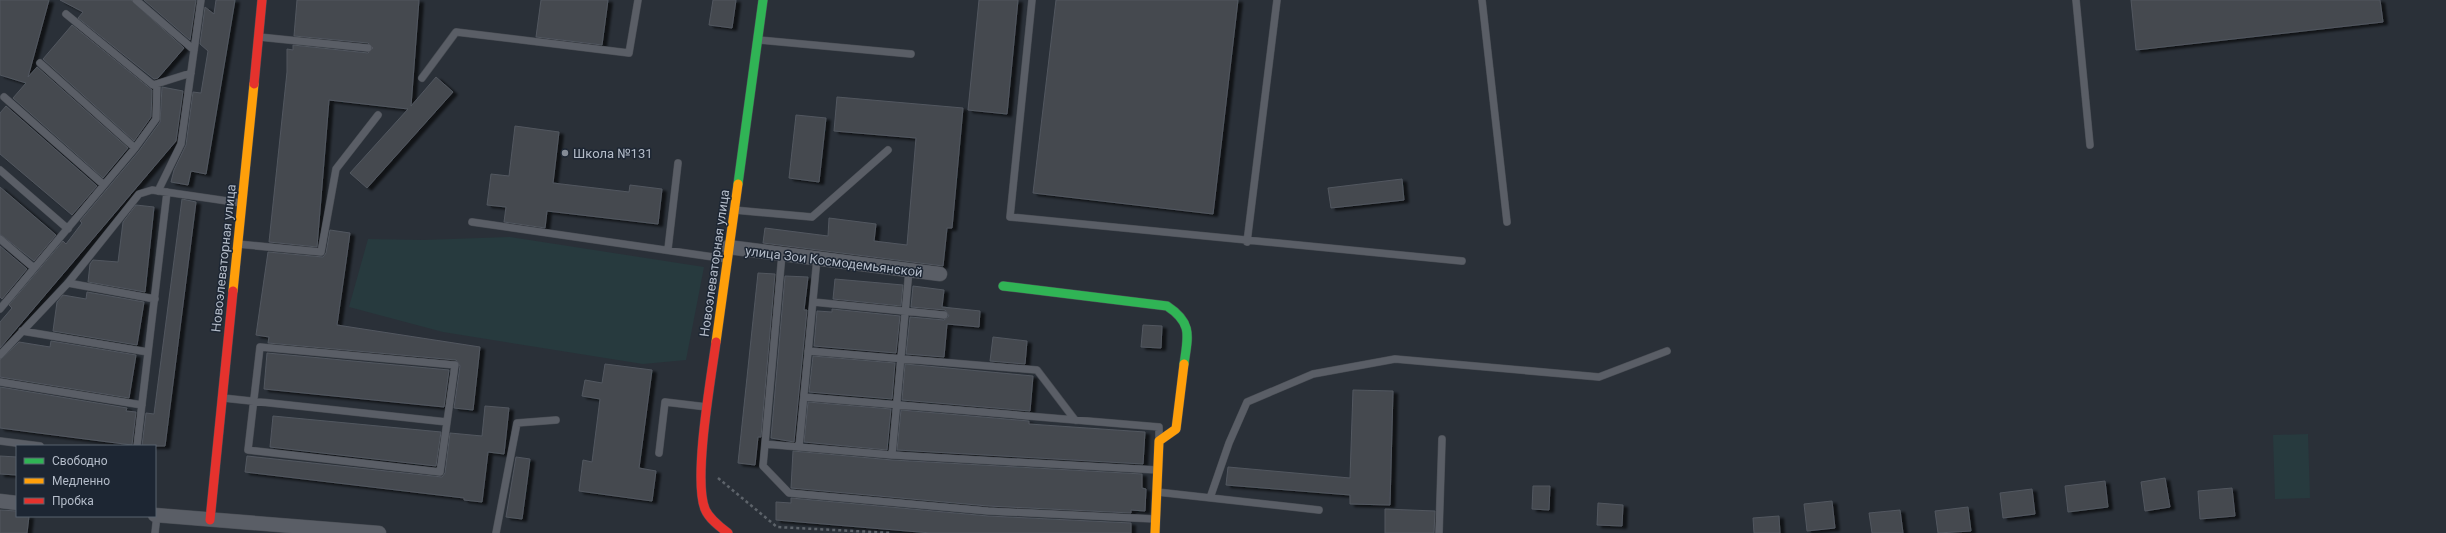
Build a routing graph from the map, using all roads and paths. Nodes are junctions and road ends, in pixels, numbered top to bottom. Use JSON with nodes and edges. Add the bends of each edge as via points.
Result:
{"nodes":[{"id":1,"x":136,"y":0,"type":"edge"},
{"id":2,"x":201,"y":0,"type":"edge"},
{"id":3,"x":262,"y":0,"type":"edge"},
{"id":4,"x":638,"y":0,"type":"edge"},
{"id":5,"x":763,"y":0,"type":"edge"},
{"id":6,"x":1032,"y":0,"type":"edge"},
{"id":7,"x":1277,"y":0,"type":"edge"},
{"id":8,"x":1482,"y":0,"type":"edge"},
{"id":9,"x":2076,"y":0,"type":"edge"},
{"id":10,"x":66,"y":14,"type":"dead end"},
{"id":11,"x":259,"y":37,"type":"junction"},
{"id":12,"x":758,"y":40,"type":"junction"},
{"id":13,"x":368,"y":48,"type":"dead end"},
{"id":14,"x":194,"y":50,"type":"junction"},
{"id":15,"x":911,"y":54,"type":"dead end"},
{"id":16,"x":40,"y":63,"type":"dead end"},
{"id":17,"x":191,"y":73,"type":"junction"},
{"id":18,"x":422,"y":78,"type":"dead end"},
{"id":19,"x":157,"y":84,"type":"junction"},
{"id":20,"x":4,"y":97,"type":"dead end"},
{"id":21,"x":378,"y":115,"type":"dead end"},
{"id":22,"x":2090,"y":146,"type":"dead end"},
{"id":23,"x":136,"y":148,"type":"junction"},
{"id":24,"x":888,"y":150,"type":"dead end"},
{"id":25,"x":678,"y":163,"type":"dead end"},
{"id":26,"x":0,"y":170,"type":"edge"},
{"id":27,"x":104,"y":185,"type":"junction"},
{"id":28,"x":158,"y":191,"type":"junction"},
{"id":29,"x":167,"y":192,"type":"junction"},
{"id":30,"x":241,"y":203,"type":"junction"},
{"id":31,"x":734,"y":210,"type":"junction"},
{"id":32,"x":472,"y":222,"type":"dead end"},
{"id":33,"x":1507,"y":222,"type":"dead end"},
{"id":34,"x":68,"y":229,"type":"junction"},
{"id":35,"x":0,"y":239,"type":"edge"},
{"id":36,"x":1247,"y":242,"type":"junction"},
{"id":37,"x":237,"y":244,"type":"junction"},
{"id":38,"x":668,"y":249,"type":"junction"},
{"id":39,"x":728,"y":253,"type":"junction"},
{"id":40,"x":782,"y":254,"type":"junction"},
{"id":41,"x":817,"y":258,"type":"junction"},
{"id":42,"x":1462,"y":261,"type":"dead end"},
{"id":43,"x":34,"y":268,"type":"junction"},
{"id":44,"x":909,"y":270,"type":"junction"},
{"id":45,"x":940,"y":274,"type":"dead end"},
{"id":46,"x":68,"y":283,"type":"junction"},
{"id":47,"x":1003,"y":286,"type":"dead end"},
{"id":48,"x":155,"y":299,"type":"junction"},
{"id":49,"x":813,"y":302,"type":"junction"},
{"id":50,"x":0,"y":309,"type":"edge"},
{"id":51,"x":905,"y":311,"type":"junction"},
{"id":52,"x":944,"y":315,"type":"dead end"},
{"id":53,"x":22,"y":330,"type":"junction"},
{"id":54,"x":808,"y":351,"type":"junction"},
{"id":55,"x":1667,"y":351,"type":"dead end"},
{"id":56,"x":148,"y":352,"type":"junction"},
{"id":57,"x":0,"y":355,"type":"edge"},
{"id":58,"x":901,"y":360,"type":"junction"},
{"id":59,"x":0,"y":382,"type":"edge"},
{"id":60,"x":221,"y":397,"type":"junction"},
{"id":61,"x":804,"y":397,"type":"junction"},
{"id":62,"x":253,"y":401,"type":"junction"},
{"id":63,"x":896,"y":404,"type":"junction"},
{"id":64,"x":142,"y":405,"type":"junction"},
{"id":65,"x":707,"y":407,"type":"junction"},
{"id":66,"x":556,"y":420,"type":"dead end"},
{"id":67,"x":1075,"y":420,"type":"junction"},
{"id":68,"x":447,"y":422,"type":"junction"},
{"id":69,"x":1442,"y":438,"type":"dead end"},
{"id":70,"x":0,"y":441,"type":"edge"},
{"id":71,"x":1159,"y":441,"type":"junction"},
{"id":72,"x":765,"y":444,"type":"junction"},
{"id":73,"x":32,"y":445,"type":"edge"},
{"id":74,"x":137,"y":445,"type":"edge"},
{"id":75,"x":799,"y":447,"type":"junction"},
{"id":76,"x":659,"y":453,"type":"dead end"},
{"id":77,"x":892,"y":455,"type":"junction"},
{"id":78,"x":1157,"y":470,"type":"junction"},
{"id":79,"x":1156,"y":492,"type":"junction"},
{"id":80,"x":1210,"y":498,"type":"junction"},
{"id":81,"x":0,"y":501,"type":"edge"},
{"id":82,"x":16,"y":502,"type":"edge"},
{"id":83,"x":1319,"y":510,"type":"dead end"},
{"id":84,"x":156,"y":515,"type":"edge"},
{"id":85,"x":156,"y":517,"type":"edge"},
{"id":86,"x":1155,"y":519,"type":"junction"},
{"id":87,"x":210,"y":520,"type":"junction"},
{"id":88,"x":718,"y":531,"type":"edge"},
{"id":89,"x":155,"y":533,"type":"edge"},
{"id":90,"x":379,"y":533,"type":"edge"},
{"id":91,"x":496,"y":533,"type":"edge"},
{"id":92,"x":1155,"y":533,"type":"edge"},
{"id":93,"x":1439,"y":533,"type":"edge"}],
"edges":[{"from":1,"to":14,"type":"lane"},
{"from":2,"to":14,"type":"lane"},
{"from":3,"to":11,"type":"street","name":"Новоэлеваторная улица"},
{"from":4,"to":18,"type":"lane","via":[[629,53],[456,32]]},
{"from":5,"to":12,"type":"street","name":"Новоэлеваторная улица"},
{"from":6,"to":36,"type":"lane","via":[[1010,217]]},
{"from":7,"to":36,"type":"lane"},
{"from":8,"to":33,"type":"lane"},
{"from":9,"to":22,"type":"lane"},
{"from":10,"to":19,"type":"lane","via":[[153,85]]},
{"from":11,"to":13,"type":"lane"},
{"from":11,"to":30,"type":"street","name":"Новоэлеваторная улица"},
{"from":12,"to":15,"type":"lane"},
{"from":12,"to":31,"type":"street","name":"Новоэлеваторная улица"},
{"from":14,"to":17,"type":"lane"},
{"from":16,"to":23,"type":"lane"},
{"from":17,"to":19,"type":"lane"},
{"from":17,"to":28,"type":"lane","via":[[181,144]]},
{"from":19,"to":23,"type":"lane","via":[[156,118]]},
{"from":20,"to":27,"type":"lane"},
{"from":21,"to":37,"type":"lane","via":[[336,169],[321,252]]},
{"from":23,"to":27,"type":"lane"},
{"from":24,"to":31,"type":"lane","via":[[812,217]]},
{"from":25,"to":38,"type":"lane"},
{"from":26,"to":34,"type":"lane"},
{"from":27,"to":34,"type":"lane"},
{"from":28,"to":29,"type":"lane"},
{"from":28,"to":46,"type":"lane","via":[[139,194]]},
{"from":29,"to":30,"type":"lane"},
{"from":29,"to":48,"type":"lane"},
{"from":30,"to":37,"type":"street","name":"Новоэлеваторная улица"},
{"from":31,"to":39,"type":"street","name":"Новоэлеваторная улица"},
{"from":32,"to":38,"type":"lane"},
{"from":34,"to":43,"type":"lane"},
{"from":35,"to":43,"type":"lane"},
{"from":36,"to":42,"type":"lane"},
{"from":37,"to":60,"type":"street","name":"Новоэлеваторная улица"},
{"from":38,"to":39,"type":"lane"},
{"from":39,"to":40,"type":"street","name":"улица Зои Космодемьянской"},
{"from":39,"to":65,"type":"street","name":"Новоэлеваторная улица"},
{"from":40,"to":41,"type":"street","name":"улица Зои Космодемьянской"},
{"from":40,"to":72,"type":"lane"},
{"from":41,"to":44,"type":"street","name":"улица Зои Космодемьянской"},
{"from":41,"to":49,"type":"lane"},
{"from":43,"to":50,"type":"lane"},
{"from":44,"to":45,"type":"street","name":"улица Зои Космодемьянской"},
{"from":44,"to":51,"type":"lane"},
{"from":46,"to":48,"type":"lane"},
{"from":46,"to":53,"type":"lane"},
{"from":47,"to":71,"type":"street","via":[[1167,306],[1181,315],[1188,333],[1176,429]]},
{"from":48,"to":56,"type":"lane"},
{"from":49,"to":51,"type":"lane"},
{"from":49,"to":54,"type":"lane"},
{"from":51,"to":52,"type":"lane"},
{"from":51,"to":58,"type":"lane"},
{"from":53,"to":56,"type":"lane"},
{"from":53,"to":57,"type":"lane"},
{"from":54,"to":58,"type":"lane"},
{"from":54,"to":61,"type":"lane"},
{"from":55,"to":80,"type":"lane","via":[[1600,377],[1395,359],[1313,374],[1247,402],[1229,443]]},
{"from":56,"to":64,"type":"lane"},
{"from":58,"to":63,"type":"lane"},
{"from":58,"to":67,"type":"lane","via":[[1037,370]]},
{"from":59,"to":64,"type":"lane"},
{"from":60,"to":62,"type":"lane"},
{"from":60,"to":87,"type":"street","name":"Новоэлеваторная улица"},
{"from":61,"to":63,"type":"lane"},
{"from":61,"to":75,"type":"lane"},
{"from":62,"to":68,"type":"lane"},
{"from":62,"to":68,"type":"lane","via":[[248,450],[440,472]]},
{"from":62,"to":68,"type":"lane","via":[[260,347],[455,365]]},
{"from":63,"to":67,"type":"lane"},
{"from":63,"to":77,"type":"lane"},
{"from":64,"to":74,"type":"lane"},
{"from":65,"to":76,"type":"lane","via":[[665,402]]},
{"from":65,"to":88,"type":"street","name":"Новоэлеваторная улица","via":[[700,488],[706,510]]},
{"from":66,"to":91,"type":"lane","via":[[517,423]]},
{"from":67,"to":71,"type":"lane","via":[[1159,427]]},
{"from":69,"to":93,"type":"lane"},
{"from":70,"to":73,"type":"lane"},
{"from":71,"to":78,"type":"street"},
{"from":72,"to":75,"type":"lane"},
{"from":72,"to":86,"type":"lane","via":[[763,466],[789,493],[988,511]]},
{"from":75,"to":77,"type":"lane"},
{"from":77,"to":78,"type":"lane"},
{"from":78,"to":79,"type":"street"},
{"from":79,"to":80,"type":"lane"},
{"from":79,"to":86,"type":"street"},
{"from":80,"to":83,"type":"lane"},
{"from":81,"to":82,"type":"street"},
{"from":84,"to":87,"type":"street"},
{"from":85,"to":89,"type":"lane"},
{"from":86,"to":92,"type":"street"},
{"from":87,"to":90,"type":"street"}]}
